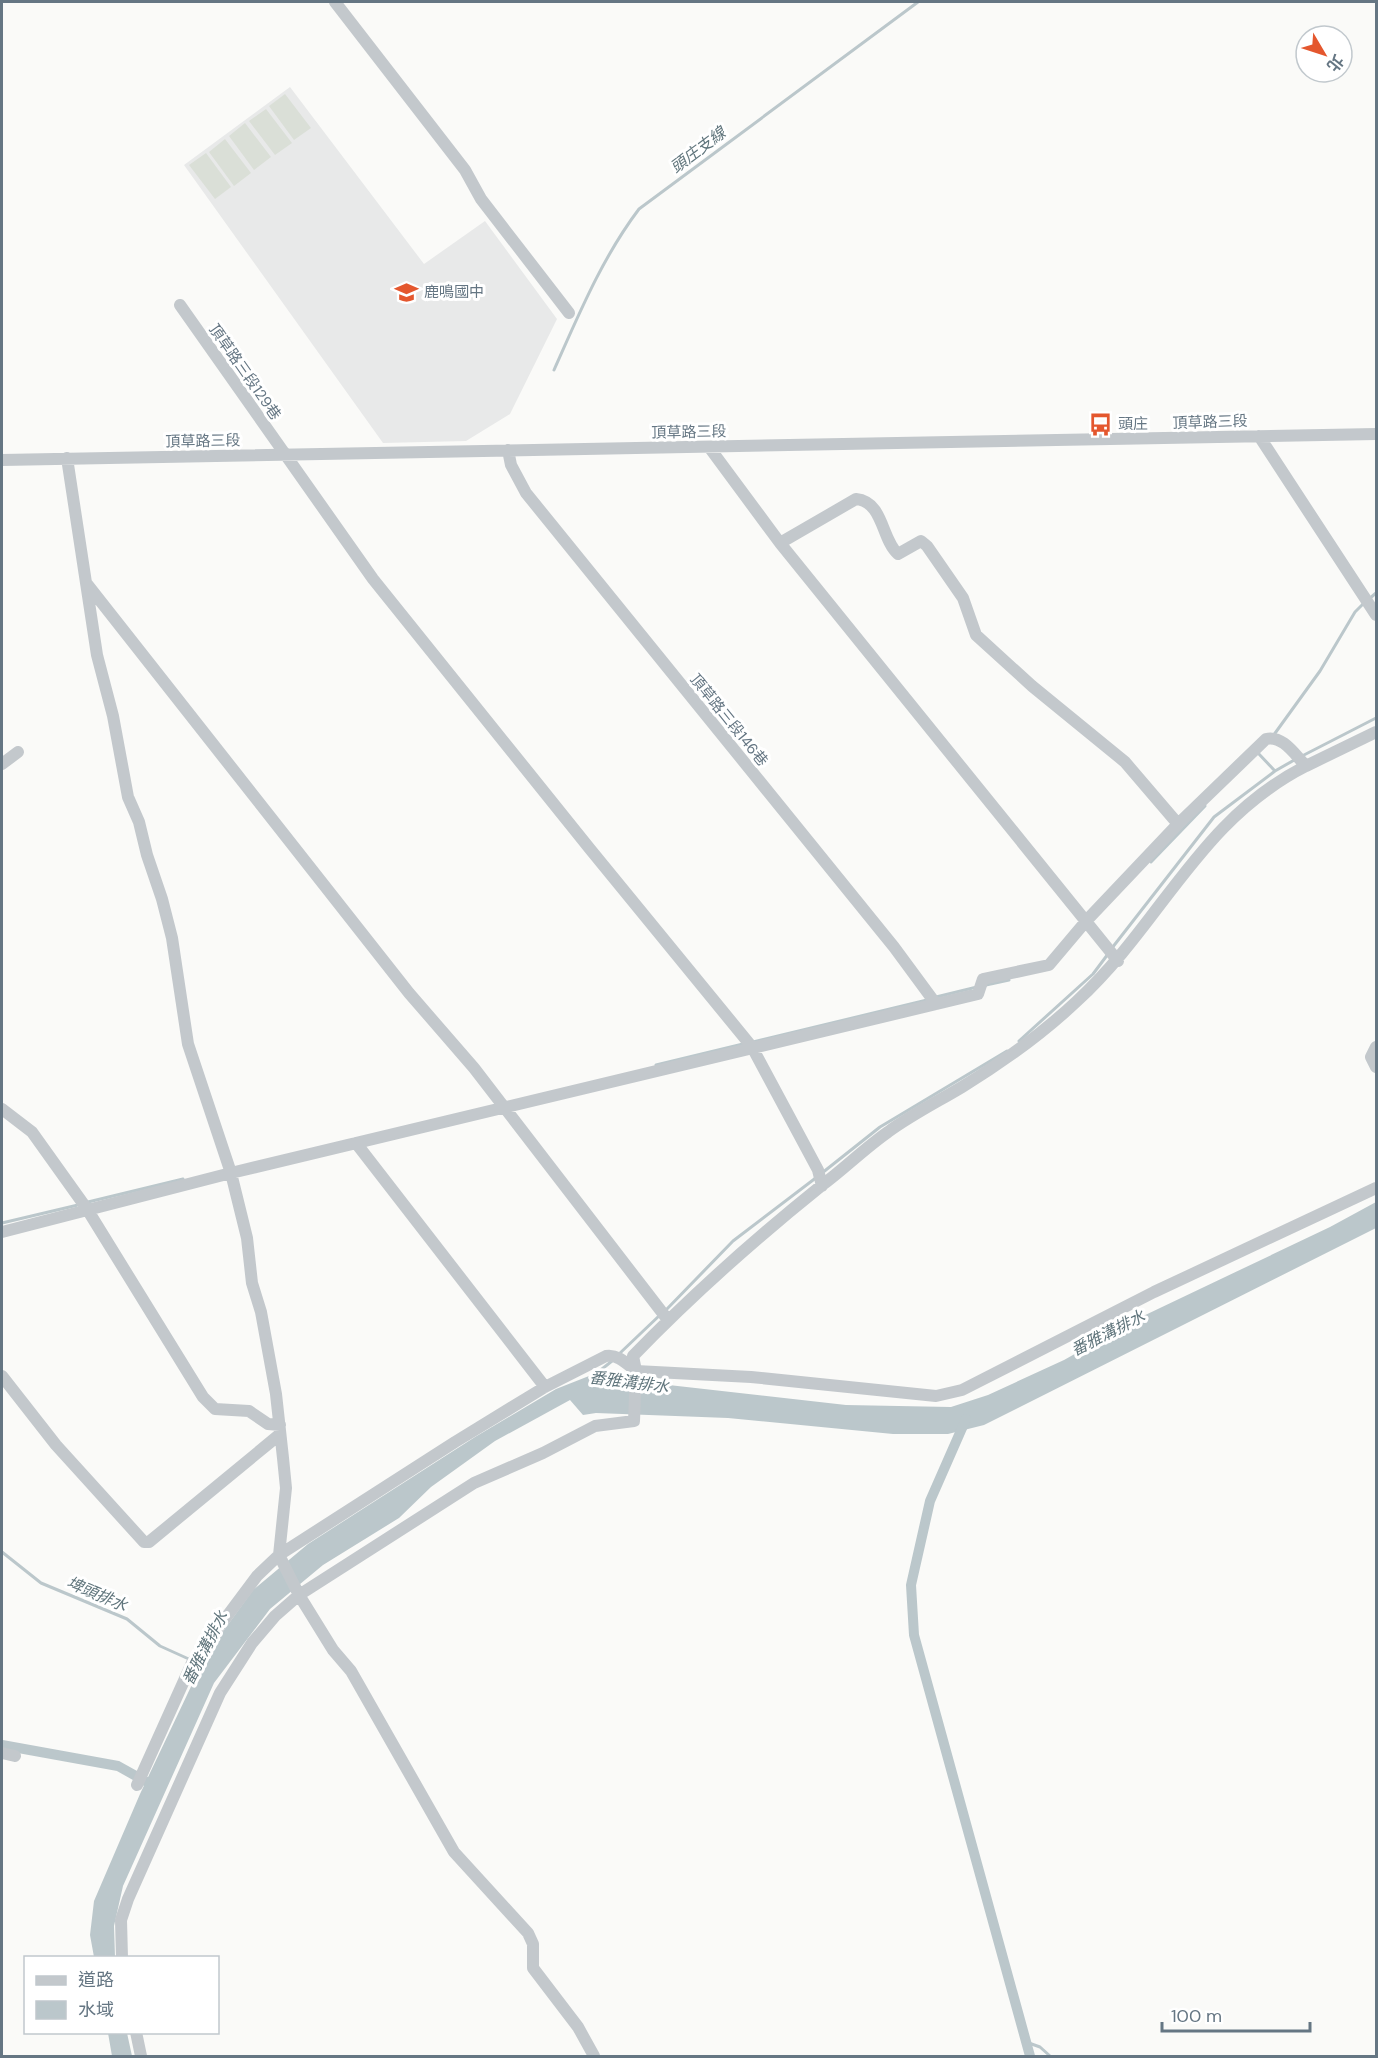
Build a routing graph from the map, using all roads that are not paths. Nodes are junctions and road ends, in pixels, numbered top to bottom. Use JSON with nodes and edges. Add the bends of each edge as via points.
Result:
{"nodes":[{"id":1,"x":335,"y":2,"type":"edge"},
{"id":2,"x":180,"y":306,"type":"dead end"},
{"id":3,"x":569,"y":314,"type":"dead end"},
{"id":4,"x":1377,"y":434,"type":"edge"},
{"id":5,"x":1259,"y":436,"type":"junction"},
{"id":6,"x":709,"y":447,"type":"junction"},
{"id":7,"x":508,"y":450,"type":"junction"},
{"id":8,"x":285,"y":455,"type":"junction"},
{"id":9,"x":68,"y":458,"type":"junction"},
{"id":10,"x":2,"y":460,"type":"edge"},
{"id":11,"x":780,"y":543,"type":"junction"},
{"id":12,"x":86,"y":584,"type":"junction"},
{"id":13,"x":1377,"y":615,"type":"edge"},
{"id":14,"x":1377,"y":732,"type":"edge"},
{"id":15,"x":18,"y":752,"type":"dead end"},
{"id":16,"x":2,"y":764,"type":"edge"},
{"id":17,"x":1306,"y":766,"type":"junction"},
{"id":18,"x":1179,"y":824,"type":"junction"},
{"id":19,"x":1087,"y":920,"type":"junction"},
{"id":20,"x":1118,"y":961,"type":"junction"},
{"id":21,"x":936,"y":1004,"type":"junction"},
{"id":22,"x":753,"y":1047,"type":"junction"},
{"id":23,"x":1377,"y":1047,"type":"edge"},
{"id":24,"x":1377,"y":1067,"type":"edge"},
{"id":25,"x":504,"y":1108,"type":"junction"},
{"id":26,"x":2,"y":1109,"type":"edge"},
{"id":27,"x":356,"y":1143,"type":"junction"},
{"id":28,"x":231,"y":1173,"type":"junction"},
{"id":29,"x":820,"y":1178,"type":"junction"},
{"id":30,"x":1377,"y":1188,"type":"edge"},
{"id":31,"x":87,"y":1209,"type":"junction"},
{"id":32,"x":2,"y":1232,"type":"edge"},
{"id":33,"x":664,"y":1315,"type":"junction"},
{"id":34,"x":636,"y":1371,"type":"junction"},
{"id":35,"x":2,"y":1376,"type":"edge"},
{"id":36,"x":545,"y":1387,"type":"junction"},
{"id":37,"x":279,"y":1430,"type":"junction"},
{"id":38,"x":279,"y":1555,"type":"junction"},
{"id":39,"x":299,"y":1595,"type":"junction"},
{"id":40,"x":2,"y":1753,"type":"edge"},
{"id":41,"x":15,"y":1756,"type":"dead end"},
{"id":42,"x":137,"y":1785,"type":"dead end"},
{"id":43,"x":122,"y":1956,"type":"edge"},
{"id":44,"x":136,"y":2034,"type":"edge"},
{"id":45,"x":141,"y":2056,"type":"edge"},
{"id":46,"x":594,"y":2056,"type":"edge"}],
"edges":[{"from":1,"to":3,"type":"street","via":[[465,170],[481,199]]},
{"from":2,"to":8,"type":"street","name":"頂草路三段129巷"},
{"from":4,"to":5,"type":"street","name":"頂草路三段"},
{"from":5,"to":6,"type":"street","name":"頂草路三段"},
{"from":5,"to":13,"type":"street"},
{"from":6,"to":7,"type":"street","name":"頂草路三段"},
{"from":6,"to":11,"type":"street"},
{"from":7,"to":8,"type":"street","name":"頂草路三段"},
{"from":7,"to":21,"type":"street","name":"頂草路三段146巷","via":[[511,465],[526,493]]},
{"from":8,"to":9,"type":"street","name":"頂草路三段"},
{"from":8,"to":22,"type":"street","name":"頂草路三段129巷","via":[[373,579]]},
{"from":9,"to":10,"type":"street","name":"頂草路三段"},
{"from":9,"to":12,"type":"street"},
{"from":11,"to":18,"type":"street","via":[[856,499],[869,504],[898,554],[921,541],[927,546],[963,598],[976,636],[1125,762]]},
{"from":11,"to":19,"type":"street"},
{"from":12,"to":25,"type":"street"},
{"from":12,"to":28,"type":"street","via":[[128,797],[139,822],[172,938],[188,1044]]},
{"from":14,"to":17,"type":"street"},
{"from":15,"to":16,"type":"street"},
{"from":17,"to":18,"type":"street","via":[[1283,742],[1266,738]]},
{"from":17,"to":20,"type":"street","via":[[1245,805],[1218,832]]},
{"from":18,"to":19,"type":"street"},
{"from":19,"to":20,"type":"street"},
{"from":19,"to":21,"type":"street","via":[[1049,965],[983,979],[978,994]]},
{"from":20,"to":29,"type":"street","via":[[1031,1042]]},
{"from":21,"to":22,"type":"street"},
{"from":22,"to":25,"type":"street"},
{"from":22,"to":29,"type":"street","name":"頂草路三段129巷"},
{"from":23,"to":24,"type":"street","via":[[1371,1057]]},
{"from":25,"to":27,"type":"street"},
{"from":25,"to":33,"type":"street"},
{"from":26,"to":31,"type":"street","via":[[32,1132]]},
{"from":27,"to":28,"type":"street"},
{"from":27,"to":36,"type":"street"},
{"from":28,"to":31,"type":"street"},
{"from":28,"to":37,"type":"street","via":[[261,1312]]},
{"from":29,"to":33,"type":"street","via":[[762,1233]]},
{"from":30,"to":34,"type":"street","via":[[1154,1292],[962,1390],[936,1396],[751,1377]]},
{"from":31,"to":32,"type":"street"},
{"from":31,"to":37,"type":"street","via":[[203,1397],[215,1409],[249,1411]]},
{"from":33,"to":34,"type":"street","via":[[633,1356]]},
{"from":34,"to":36,"type":"street","via":[[617,1357]]},
{"from":34,"to":39,"type":"street","via":[[634,1421],[594,1426],[474,1483]]},
{"from":35,"to":37,"type":"street","via":[[56,1444],[144,1542],[149,1542]]},
{"from":36,"to":38,"type":"street"},
{"from":37,"to":38,"type":"street","via":[[286,1488]]},
{"from":38,"to":39,"type":"street"},
{"from":38,"to":42,"type":"street","via":[[257,1576],[192,1663]]},
{"from":39,"to":43,"type":"street","via":[[252,1643],[220,1693],[128,1899],[121,1920]]},
{"from":39,"to":46,"type":"street","via":[[372,1705],[454,1852],[528,1934],[533,1944],[533,1968],[578,2027]]},
{"from":40,"to":41,"type":"street"},
{"from":44,"to":45,"type":"street"}]}
